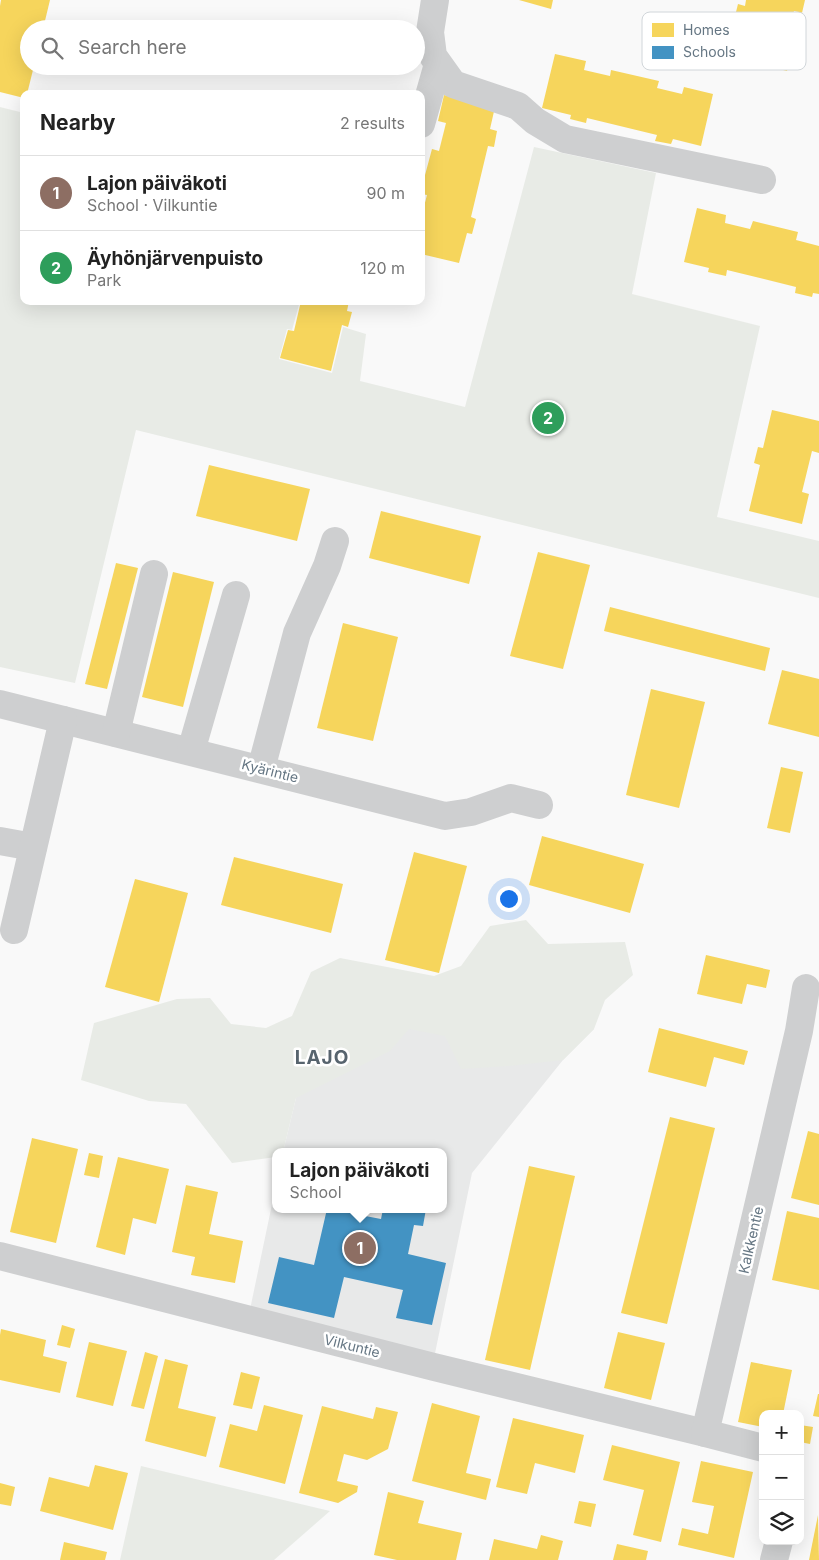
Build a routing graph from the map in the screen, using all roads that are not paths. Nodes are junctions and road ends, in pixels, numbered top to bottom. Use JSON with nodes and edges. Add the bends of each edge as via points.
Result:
{"nodes":[{"id":1,"x":435,"y":0,"type":"edge"},
{"id":2,"x":438,"y":64,"type":"junction"},
{"id":3,"x":425,"y":110,"type":"edge"},
{"id":4,"x":762,"y":180,"type":"dead end"},
{"id":5,"x":335,"y":542,"type":"dead end"},
{"id":6,"x":154,"y":574,"type":"dead end"},
{"id":7,"x":236,"y":595,"type":"dead end"},
{"id":8,"x":0,"y":704,"type":"edge"},
{"id":9,"x":63,"y":720,"type":"junction"},
{"id":10,"x":116,"y":733,"type":"junction"},
{"id":11,"x":191,"y":751,"type":"junction"},
{"id":12,"x":261,"y":769,"type":"junction"},
{"id":13,"x":539,"y":804,"type":"dead end"},
{"id":14,"x":0,"y":842,"type":"edge"},
{"id":15,"x":33,"y":847,"type":"junction"},
{"id":16,"x":14,"y":930,"type":"dead end"},
{"id":17,"x":806,"y":988,"type":"dead end"},
{"id":18,"x":0,"y":1256,"type":"edge"},
{"id":19,"x":705,"y":1433,"type":"junction"},
{"id":20,"x":759,"y":1447,"type":"edge"},
{"id":21,"x":778,"y":1545,"type":"edge"},
{"id":22,"x":774,"y":1560,"type":"edge"}],
"edges":[{"from":1,"to":2,"type":"street","via":[[430,32],[433,56]]},
{"from":2,"to":3,"type":"street"},
{"from":2,"to":4,"type":"street","via":[[453,84],[518,106],[535,122],[565,139]]},
{"from":5,"to":12,"type":"street","via":[[297,633]]},
{"from":6,"to":10,"type":"street"},
{"from":7,"to":11,"type":"street"},
{"from":8,"to":9,"type":"street","name":"Kyärintie"},
{"from":9,"to":10,"type":"street","name":"Kyärintie"},
{"from":9,"to":15,"type":"street"},
{"from":10,"to":11,"type":"street","name":"Kyärintie"},
{"from":11,"to":12,"type":"street","name":"Kyärintie"},
{"from":12,"to":13,"type":"street","name":"Kyärintie","via":[[446,816],[471,812],[511,798]]},
{"from":14,"to":15,"type":"street"},
{"from":15,"to":16,"type":"street"},
{"from":17,"to":19,"type":"street","name":"Kalkkentie","via":[[797,1041]]},
{"from":18,"to":19,"type":"street","name":"Vilkuntie"},
{"from":19,"to":20,"type":"street"},
{"from":21,"to":22,"type":"street"}]}
